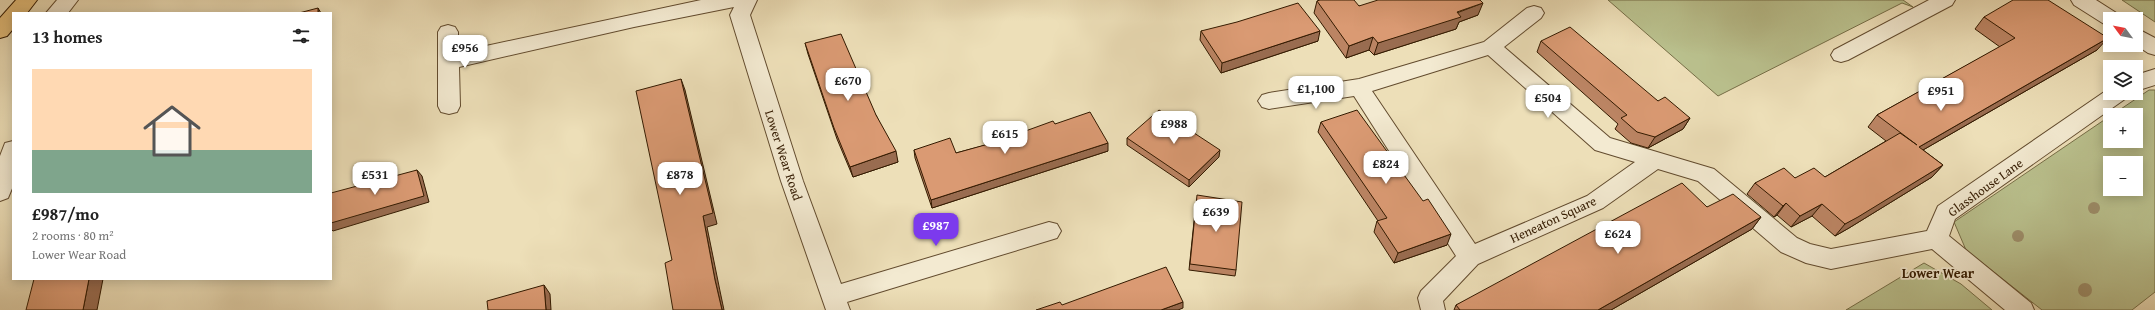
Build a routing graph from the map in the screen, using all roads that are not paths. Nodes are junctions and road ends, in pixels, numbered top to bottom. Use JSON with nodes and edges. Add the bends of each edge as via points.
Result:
{"nodes":[{"id":1,"x":27,"y":0,"type":"edge"},
{"id":2,"x":68,"y":0,"type":"edge"},
{"id":3,"x":737,"y":0,"type":"edge"},
{"id":4,"x":747,"y":0,"type":"edge"},
{"id":5,"x":1946,"y":0,"type":"edge"},
{"id":6,"x":2081,"y":0,"type":"edge"},
{"id":7,"x":17,"y":12,"type":"edge"},
{"id":8,"x":57,"y":12,"type":"edge"},
{"id":9,"x":1534,"y":13,"type":"dead end"},
{"id":10,"x":2103,"y":14,"type":"edge"},
{"id":11,"x":12,"y":17,"type":"edge"},
{"id":12,"x":0,"y":31,"type":"edge"},
{"id":13,"x":448,"y":32,"type":"dead end"},
{"id":14,"x":2143,"y":40,"type":"edge"},
{"id":15,"x":1491,"y":47,"type":"junction"},
{"id":16,"x":2155,"y":48,"type":"edge"},
{"id":17,"x":1841,"y":55,"type":"dead end"},
{"id":18,"x":448,"y":62,"type":"junction"},
{"id":19,"x":2155,"y":77,"type":"edge"},
{"id":20,"x":2143,"y":81,"type":"edge"},
{"id":21,"x":1359,"y":86,"type":"junction"},
{"id":22,"x":2108,"y":100,"type":"edge"},
{"id":23,"x":1269,"y":101,"type":"dead end"},
{"id":24,"x":449,"y":106,"type":"dead end"},
{"id":25,"x":12,"y":152,"type":"edge"},
{"id":26,"x":1653,"y":161,"type":"junction"},
{"id":27,"x":0,"y":192,"type":"edge"},
{"id":28,"x":1048,"y":231,"type":"dead end"},
{"id":29,"x":1936,"y":239,"type":"junction"},
{"id":30,"x":1470,"y":257,"type":"junction"},
{"id":31,"x":836,"y":303,"type":"edge"},
{"id":32,"x":1433,"y":310,"type":"edge"},
{"id":33,"x":2022,"y":310,"type":"edge"}],
"edges":[{"from":1,"to":7,"type":"main road"},
{"from":2,"to":8,"type":"street"},
{"from":3,"to":18,"type":"street","via":[[634,20]]},
{"from":4,"to":31,"type":"street","name":"Lower Wear Road","via":[[740,15],[748,45],[792,181]]},
{"from":5,"to":17,"type":"street"},
{"from":6,"to":10,"type":"street"},
{"from":9,"to":15,"type":"street"},
{"from":11,"to":12,"type":"main road"},
{"from":13,"to":18,"type":"street"},
{"from":14,"to":16,"type":"street"},
{"from":15,"to":21,"type":"street"},
{"from":15,"to":26,"type":"street","via":[[1603,144]]},
{"from":18,"to":24,"type":"street"},
{"from":19,"to":20,"type":"street"},
{"from":21,"to":23,"type":"street"},
{"from":21,"to":30,"type":"street"},
{"from":22,"to":29,"type":"street","name":"Glasshouse Lane","via":[[1946,213]]},
{"from":25,"to":27,"type":"street"},
{"from":26,"to":29,"type":"street","via":[[1706,175],[1789,245],[1806,253],[1831,259]]},
{"from":26,"to":30,"type":"street","name":"Heneaton Square","via":[[1595,202]]},
{"from":28,"to":31,"type":"street"},
{"from":29,"to":33,"type":"street"},
{"from":30,"to":32,"type":"street","name":"Heneaton Square","via":[[1430,298]]}]}
